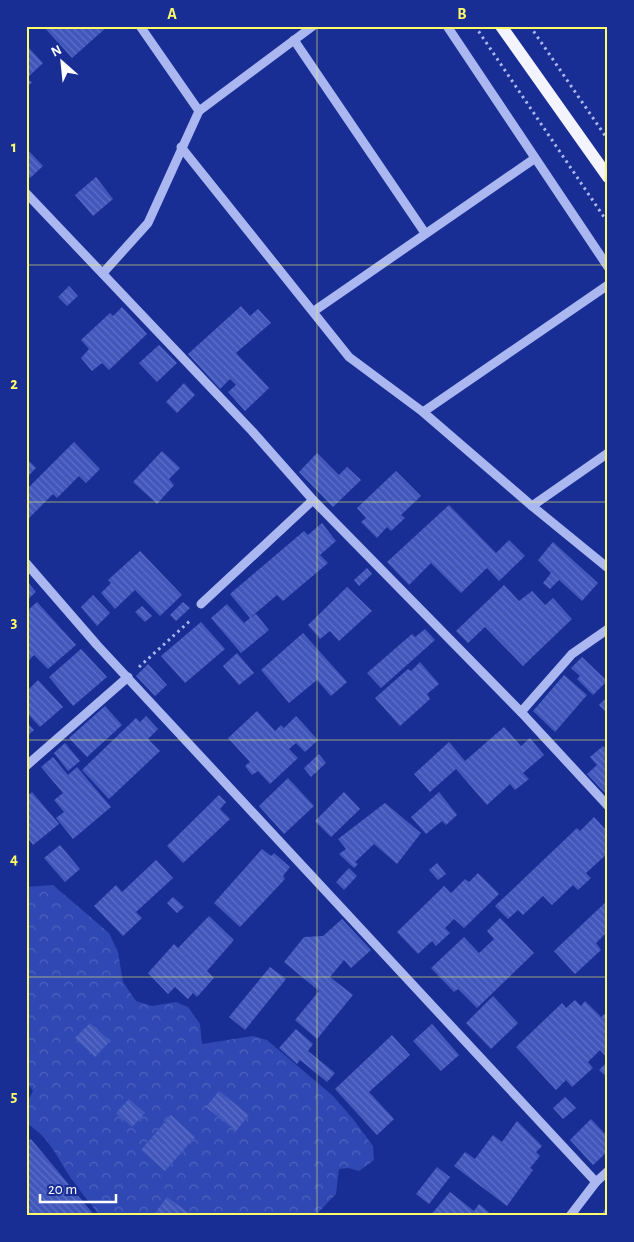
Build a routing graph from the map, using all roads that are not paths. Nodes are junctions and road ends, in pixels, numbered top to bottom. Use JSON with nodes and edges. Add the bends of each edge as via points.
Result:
{"nodes":[{"id":1,"x":140,"y":26,"type":"edge"},
{"id":2,"x":313,"y":26,"type":"edge"},
{"id":3,"x":447,"y":26,"type":"edge"},
{"id":4,"x":501,"y":26,"type":"edge"},
{"id":5,"x":294,"y":40,"type":"junction"},
{"id":6,"x":199,"y":112,"type":"junction"},
{"id":7,"x":181,"y":147,"type":"junction"},
{"id":8,"x":534,"y":159,"type":"junction"},
{"id":9,"x":608,"y":177,"type":"edge"},
{"id":10,"x":26,"y":193,"type":"edge"},
{"id":11,"x":425,"y":233,"type":"junction"},
{"id":12,"x":608,"y":267,"type":"edge"},
{"id":13,"x":102,"y":273,"type":"junction"},
{"id":14,"x":608,"y":285,"type":"edge"},
{"id":15,"x":314,"y":311,"type":"junction"},
{"id":16,"x":423,"y":412,"type":"junction"},
{"id":17,"x":608,"y":454,"type":"edge"},
{"id":18,"x":313,"y":500,"type":"junction"},
{"id":19,"x":532,"y":506,"type":"junction"},
{"id":20,"x":26,"y":563,"type":"edge"},
{"id":21,"x":608,"y":568,"type":"edge"},
{"id":22,"x":201,"y":604,"type":"road end"},
{"id":23,"x":608,"y":629,"type":"edge"},
{"id":24,"x":128,"y":677,"type":"junction"},
{"id":25,"x":522,"y":712,"type":"junction"},
{"id":26,"x":26,"y":766,"type":"edge"},
{"id":27,"x":608,"y":806,"type":"edge"},
{"id":28,"x":608,"y":1170,"type":"edge"},
{"id":29,"x":596,"y":1182,"type":"junction"},
{"id":30,"x":570,"y":1216,"type":"edge"}],
"edges":[{"from":1,"to":6,"type":"street"},
{"from":2,"to":5,"type":"street"},
{"from":3,"to":8,"type":"street"},
{"from":4,"to":9,"type":"main road"},
{"from":5,"to":6,"type":"street"},
{"from":5,"to":11,"type":"street"},
{"from":6,"to":7,"type":"street"},
{"from":7,"to":13,"type":"street","via":[[148,224]]},
{"from":7,"to":15,"type":"street","via":[[304,303]]},
{"from":8,"to":11,"type":"street"},
{"from":8,"to":12,"type":"street"},
{"from":10,"to":13,"type":"street"},
{"from":11,"to":15,"type":"street"},
{"from":13,"to":18,"type":"street"},
{"from":14,"to":16,"type":"street"},
{"from":15,"to":16,"type":"street","via":[[349,357]]},
{"from":16,"to":19,"type":"street"},
{"from":17,"to":19,"type":"street"},
{"from":18,"to":22,"type":"street"},
{"from":18,"to":25,"type":"street"},
{"from":19,"to":21,"type":"street"},
{"from":20,"to":24,"type":"street"},
{"from":23,"to":25,"type":"street","via":[[572,654]]},
{"from":24,"to":26,"type":"street"},
{"from":24,"to":29,"type":"street"},
{"from":25,"to":27,"type":"street"},
{"from":28,"to":29,"type":"street"},
{"from":29,"to":30,"type":"street"}]}
